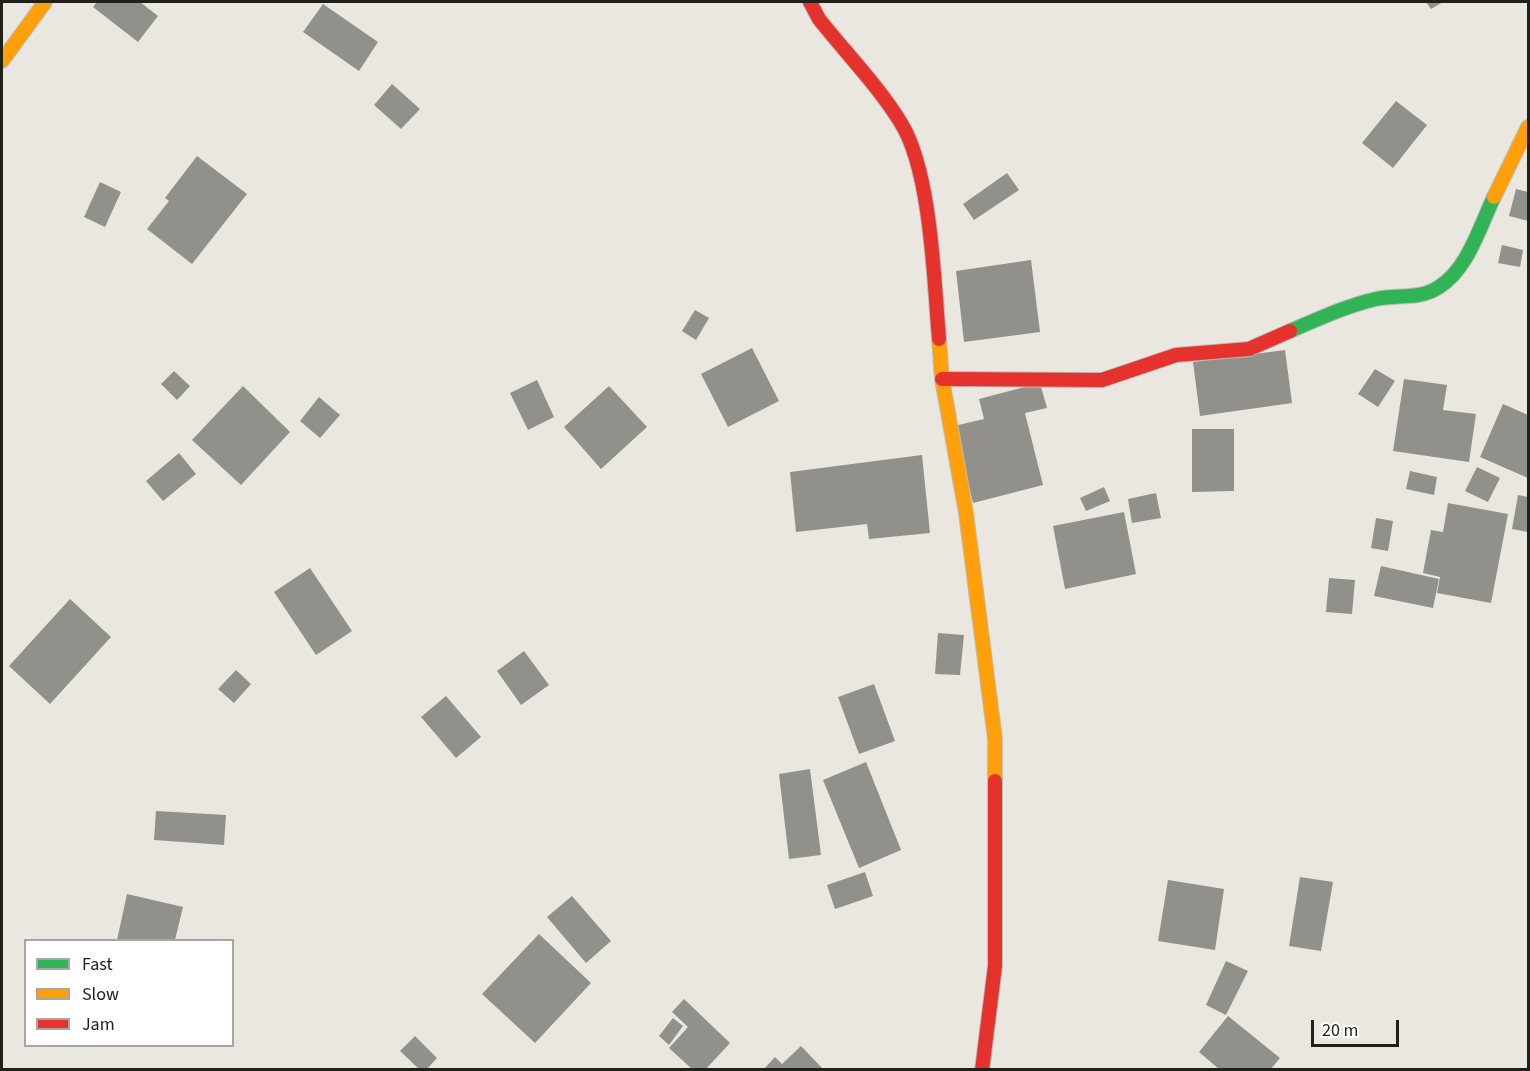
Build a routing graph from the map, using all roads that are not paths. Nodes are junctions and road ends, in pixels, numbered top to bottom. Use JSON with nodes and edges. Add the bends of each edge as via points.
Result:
{"nodes":[{"id":1,"x":45,"y":2,"type":"edge"},
{"id":2,"x":810,"y":2,"type":"edge"},
{"id":3,"x":2,"y":61,"type":"edge"},
{"id":4,"x":1528,"y":127,"type":"edge"},
{"id":5,"x":942,"y":379,"type":"junction"},
{"id":6,"x":982,"y":1070,"type":"edge"}],
"edges":[{"from":1,"to":3,"type":"street"},
{"from":2,"to":5,"type":"street","via":[[819,19],[902,124],[919,165]]},
{"from":4,"to":5,"type":"street","via":[[1463,263],[1440,287],[1418,296],[1380,298],[1349,306],[1249,350],[1176,355],[1102,380]]},
{"from":5,"to":6,"type":"street","via":[[966,513],[995,739],[995,966]]}]}
